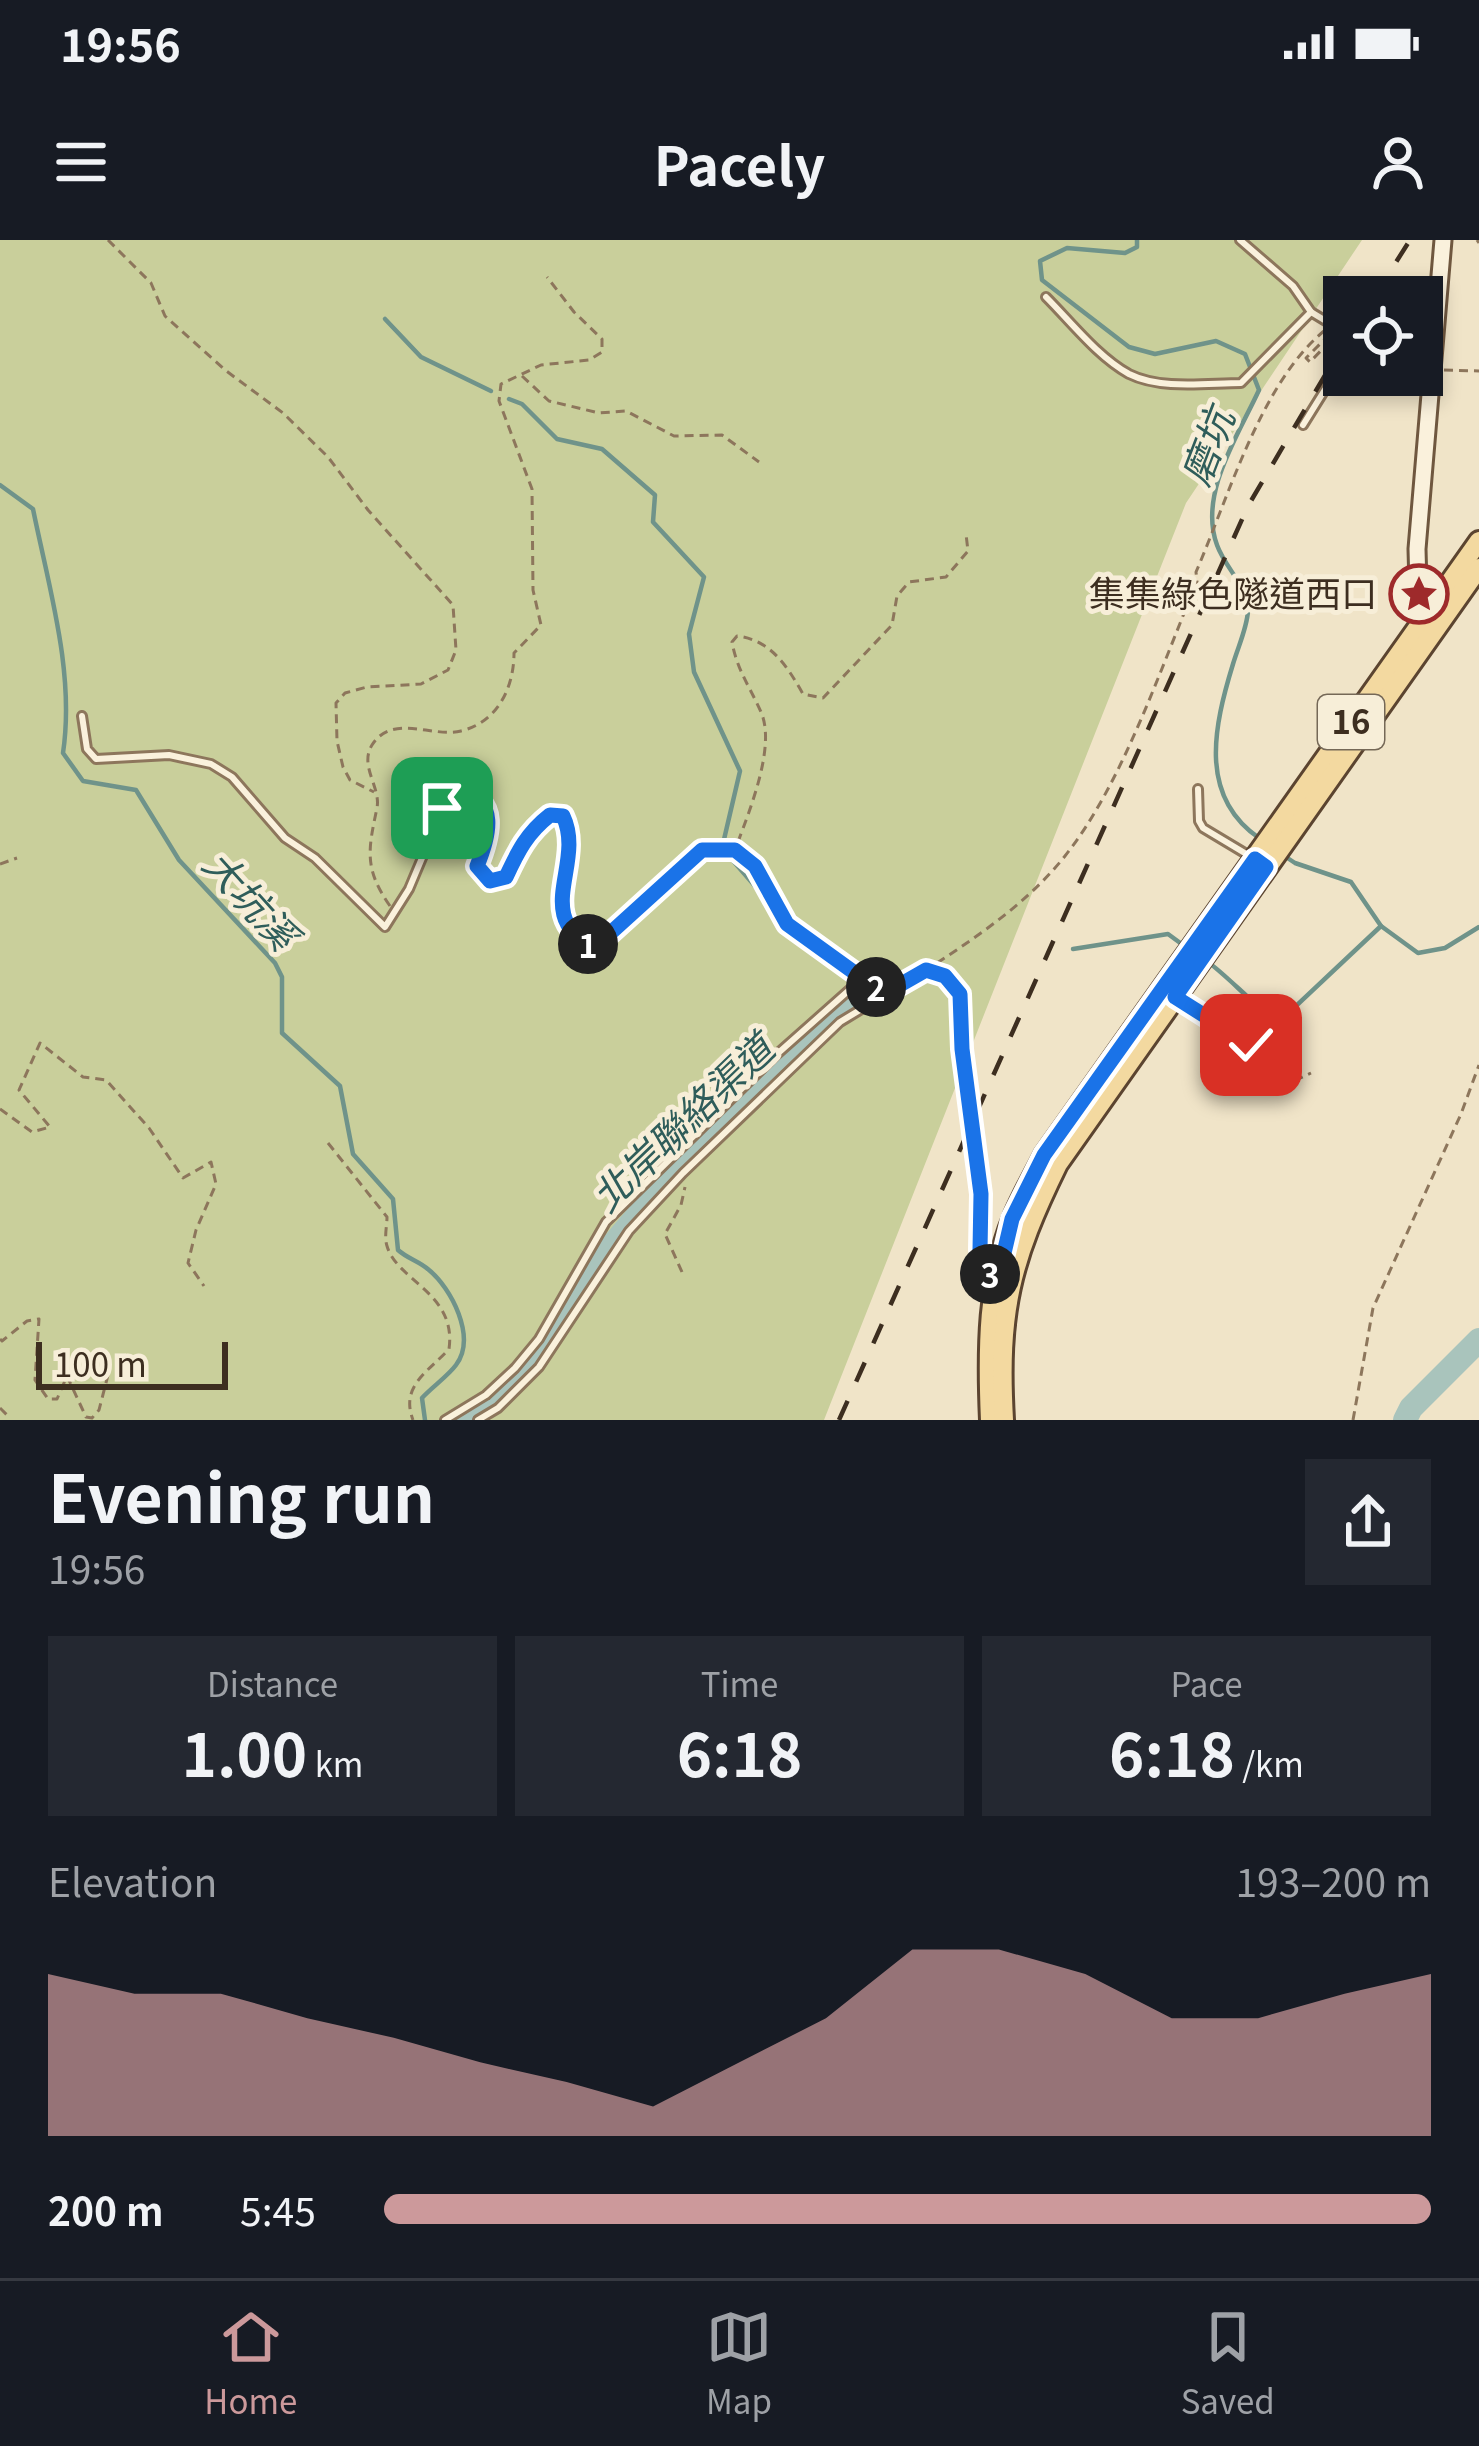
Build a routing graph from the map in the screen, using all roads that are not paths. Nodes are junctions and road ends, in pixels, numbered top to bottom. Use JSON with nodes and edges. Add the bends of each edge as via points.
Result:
{"nodes":[{"id":1,"x":1240,"y":240,"type":"edge"},
{"id":2,"x":1046,"y":297,"type":"dead end"},
{"id":3,"x":1311,"y":312,"type":"junction"},
{"id":4,"x":1323,"y":319,"type":"edge"},
{"id":5,"x":1323,"y":393,"type":"edge"},
{"id":6,"x":1428,"y":396,"type":"edge"},
{"id":7,"x":1303,"y":425,"type":"dead end"},
{"id":8,"x":1479,"y":541,"type":"edge"},
{"id":9,"x":1479,"y":568,"type":"edge"},
{"id":10,"x":1426,"y":616,"type":"junction"},
{"id":11,"x":1429,"y":637,"type":"junction"},
{"id":12,"x":82,"y":716,"type":"dead end"},
{"id":13,"x":1198,"y":789,"type":"dead end"},
{"id":14,"x":1283,"y":831,"type":"junction"},
{"id":15,"x":1260,"y":863,"type":"junction"},
{"id":16,"x":865,"y":976,"type":"junction"},
{"id":17,"x":884,"y":994,"type":"junction"},
{"id":18,"x":669,"y":1158,"type":"junction"},
{"id":19,"x":682,"y":1173,"type":"junction"},
{"id":20,"x":997,"y":1283,"type":"junction"},
{"id":21,"x":445,"y":1420,"type":"edge"},
{"id":22,"x":478,"y":1420,"type":"edge"},
{"id":23,"x":990,"y":1420,"type":"edge"},
{"id":24,"x":1004,"y":1420,"type":"edge"}],
"edges":[{"from":1,"to":3,"type":"lane"},
{"from":2,"to":3,"type":"lane","via":[[1126,373],[1181,384],[1241,383]]},
{"from":3,"to":4,"type":"lane"},
{"from":5,"to":7,"type":"lane"},
{"from":6,"to":10,"type":"street","via":[[1417,549]]},
{"from":8,"to":10,"type":"main road","number":"16"},
{"from":9,"to":11,"type":"main road","number":"16"},
{"from":10,"to":11,"type":"street"},
{"from":10,"to":14,"type":"main road","number":"16"},
{"from":11,"to":14,"type":"main road","number":"16"},
{"from":12,"to":16,"type":"lane","via":[[96,759],[170,755],[232,777],[285,838],[385,927],[442,808],[458,793],[474,794],[490,825],[477,866],[490,881],[506,877],[534,827],[563,816],[570,831],[563,917],[573,937],[595,947],[702,850],[734,850],[755,866],[787,924]]},
{"from":13,"to":15,"type":"lane","via":[[1203,828]]},
{"from":14,"to":15,"type":"main road","number":"16"},
{"from":15,"to":20,"type":"main road","number":"16","via":[[1044,1155],[1012,1219]]},
{"from":15,"to":24,"type":"main road","number":"16","via":[[1058,1164],[1029,1223],[1002,1323]]},
{"from":16,"to":17,"type":"lane"},
{"from":16,"to":18,"type":"lane"},
{"from":17,"to":19,"type":"lane","via":[[840,1022]]},
{"from":17,"to":20,"type":"lane","via":[[926,970],[945,976],[960,994],[980,1250]]},
{"from":18,"to":19,"type":"lane"},
{"from":18,"to":21,"type":"lane","via":[[606,1222],[515,1367]]},
{"from":19,"to":22,"type":"lane","via":[[629,1232],[539,1367]]},
{"from":20,"to":23,"type":"main road","number":"16","via":[[989,1321]]}]}
